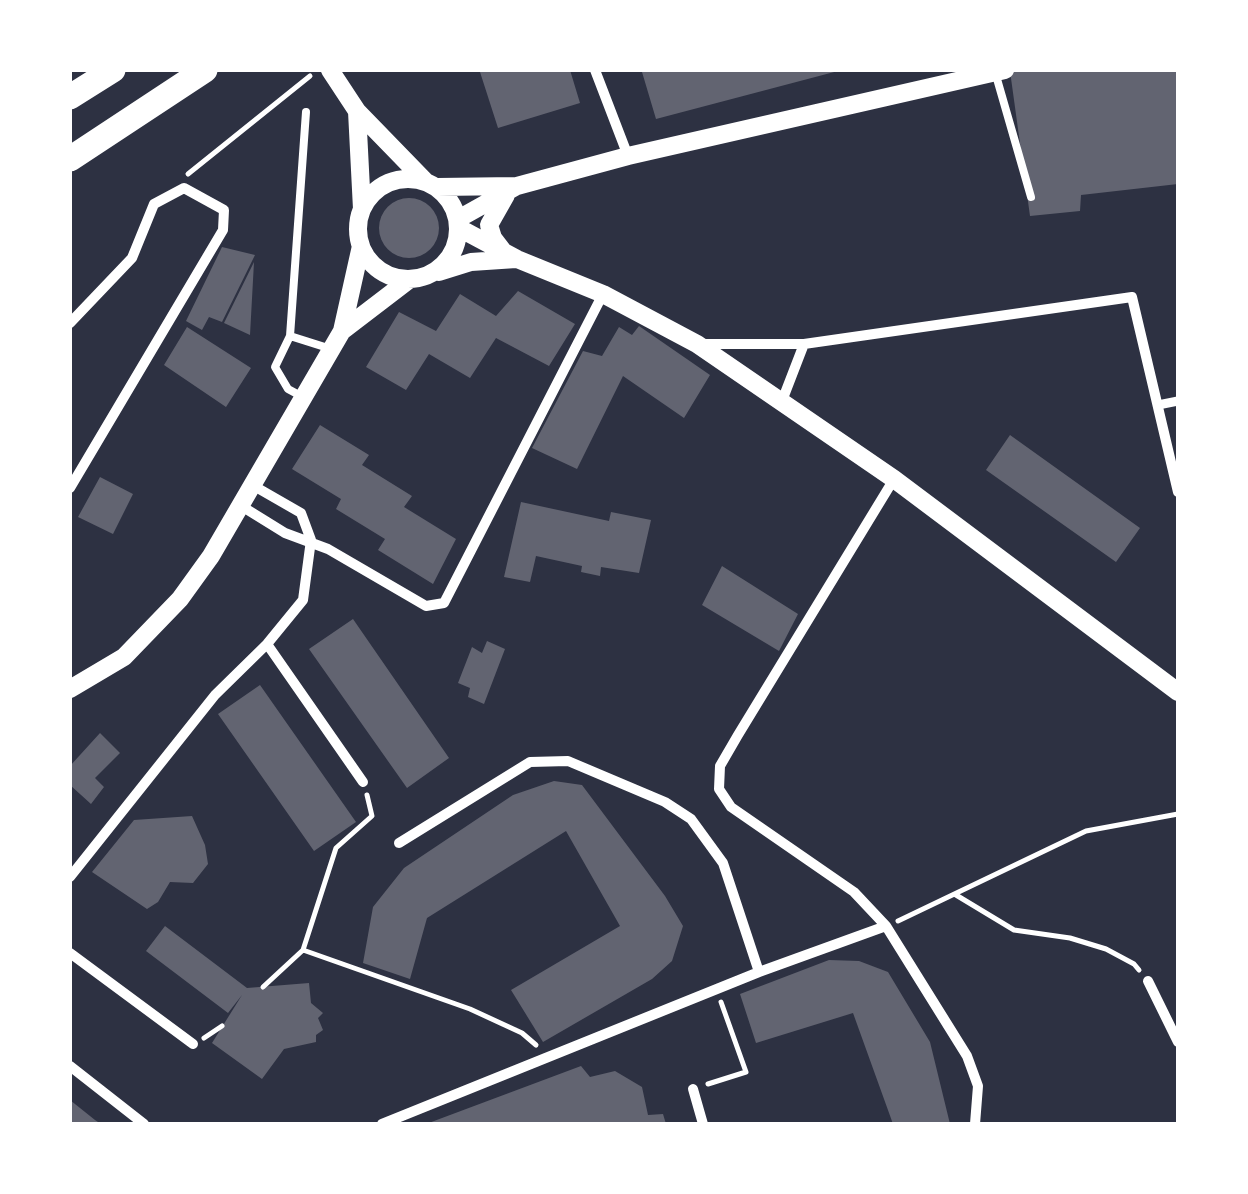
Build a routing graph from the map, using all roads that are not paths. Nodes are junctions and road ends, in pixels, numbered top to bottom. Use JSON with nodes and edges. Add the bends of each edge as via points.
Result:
{"nodes":[{"id":1,"x":113,"y":70,"type":"edge"},
{"id":2,"x":205,"y":70,"type":"edge"},
{"id":3,"x":330,"y":70,"type":"edge"},
{"id":4,"x":595,"y":70,"type":"edge"},
{"id":5,"x":994,"y":72,"type":"edge"},
{"id":6,"x":70,"y":98,"type":"edge"},
{"id":7,"x":357,"y":111,"type":"junction"},
{"id":8,"x":306,"y":112,"type":"dead end"},
{"id":9,"x":628,"y":156,"type":"junction"},
{"id":10,"x":70,"y":159,"type":"edge"},
{"id":11,"x":431,"y":185,"type":"junction"},
{"id":12,"x":512,"y":190,"type":"junction"},
{"id":13,"x":1031,"y":198,"type":"dead end"},
{"id":14,"x":362,"y":208,"type":"junction"},
{"id":15,"x":458,"y":223,"type":"junction"},
{"id":16,"x":362,"y":246,"type":"junction"},
{"id":17,"x":510,"y":256,"type":"junction"},
{"id":18,"x":417,"y":278,"type":"junction"},
{"id":19,"x":603,"y":294,"type":"junction"},
{"id":20,"x":70,"y":323,"type":"edge"},
{"id":21,"x":342,"y":331,"type":"junction"},
{"id":22,"x":290,"y":336,"type":"junction"},
{"id":23,"x":697,"y":344,"type":"junction"},
{"id":24,"x":804,"y":344,"type":"junction"},
{"id":25,"x":333,"y":349,"type":"junction"},
{"id":26,"x":304,"y":398,"type":"junction"},
{"id":27,"x":1178,"y":401,"type":"edge"},
{"id":28,"x":782,"y":402,"type":"junction"},
{"id":29,"x":1158,"y":405,"type":"junction"},
{"id":30,"x":894,"y":479,"type":"junction"},
{"id":31,"x":254,"y":486,"type":"junction"},
{"id":32,"x":70,"y":488,"type":"edge"},
{"id":33,"x":1178,"y":492,"type":"edge"},
{"id":34,"x":243,"y":506,"type":"junction"},
{"id":35,"x":311,"y":540,"type":"junction"},
{"id":36,"x":267,"y":644,"type":"junction"},
{"id":37,"x":70,"y":690,"type":"edge"},
{"id":38,"x":1178,"y":692,"type":"edge"},
{"id":39,"x":364,"y":782,"type":"road end"},
{"id":40,"x":399,"y":843,"type":"dead end"},
{"id":41,"x":70,"y":877,"type":"edge"},
{"id":42,"x":886,"y":926,"type":"junction"},
{"id":43,"x":70,"y":953,"type":"edge"},
{"id":44,"x":760,"y":972,"type":"junction"},
{"id":45,"x":1148,"y":981,"type":"road end"},
{"id":46,"x":1177,"y":1038,"type":"edge"},
{"id":47,"x":193,"y":1044,"type":"dead end"},
{"id":48,"x":70,"y":1066,"type":"edge"},
{"id":49,"x":694,"y":1089,"type":"road end"},
{"id":50,"x":144,"y":1124,"type":"edge"},
{"id":51,"x":382,"y":1124,"type":"edge"},
{"id":52,"x":703,"y":1124,"type":"edge"},
{"id":53,"x":975,"y":1124,"type":"edge"}],
"edges":[{"from":1,"to":6,"type":"highway"},
{"from":2,"to":10,"type":"highway"},
{"from":3,"to":7,"type":"street"},
{"from":4,"to":9,"type":"street"},
{"from":5,"to":9,"type":"street"},
{"from":5,"to":13,"type":"lane"},
{"from":7,"to":11,"type":"street"},
{"from":7,"to":14,"type":"street"},
{"from":8,"to":22,"type":"lane"},
{"from":9,"to":12,"type":"street"},
{"from":11,"to":12,"type":"street"},
{"from":11,"to":14,"type":"street","via":[[396,180]]},
{"from":11,"to":15,"type":"street","via":[[454,206]]},
{"from":12,"to":15,"type":"street"},
{"from":12,"to":17,"type":"street","via":[[490,225]]},
{"from":14,"to":16,"type":"street"},
{"from":15,"to":17,"type":"street"},
{"from":15,"to":18,"type":"street","via":[[450,258]]},
{"from":16,"to":18,"type":"street","via":[[380,270]]},
{"from":16,"to":21,"type":"street"},
{"from":17,"to":18,"type":"street"},
{"from":17,"to":19,"type":"street"},
{"from":18,"to":21,"type":"street"},
{"from":19,"to":23,"type":"street"},
{"from":19,"to":35,"type":"street","via":[[444,603],[426,606]]},
{"from":20,"to":32,"type":"street","via":[[132,258],[154,204],[184,188],[224,210],[224,230]]},
{"from":21,"to":25,"type":"street"},
{"from":22,"to":25,"type":"lane"},
{"from":22,"to":26,"type":"lane","via":[[275,367],[288,389]]},
{"from":23,"to":24,"type":"street"},
{"from":23,"to":28,"type":"street"},
{"from":24,"to":28,"type":"street"},
{"from":24,"to":29,"type":"street","via":[[1132,297]]},
{"from":25,"to":26,"type":"street"},
{"from":26,"to":31,"type":"street"},
{"from":27,"to":29,"type":"street"},
{"from":28,"to":30,"type":"street"},
{"from":29,"to":33,"type":"street"},
{"from":30,"to":38,"type":"street"},
{"from":30,"to":42,"type":"street","via":[[738,734],[720,766],[719,790],[731,807],[854,892]]},
{"from":31,"to":34,"type":"street"},
{"from":31,"to":35,"type":"street","via":[[300,513]]},
{"from":34,"to":35,"type":"street","via":[[285,533]]},
{"from":34,"to":37,"type":"street","via":[[158,623],[124,657]]},
{"from":35,"to":36,"type":"street","via":[[303,600]]},
{"from":36,"to":39,"type":"street"},
{"from":36,"to":41,"type":"street","via":[[215,696]]},
{"from":40,"to":44,"type":"street","via":[[530,762],[568,761],[691,819],[723,863]]},
{"from":42,"to":44,"type":"street"},
{"from":42,"to":53,"type":"street","via":[[967,1056],[978,1086]]},
{"from":43,"to":47,"type":"street"},
{"from":44,"to":51,"type":"street"},
{"from":45,"to":46,"type":"street"},
{"from":48,"to":50,"type":"street"},
{"from":49,"to":52,"type":"street"}]}
